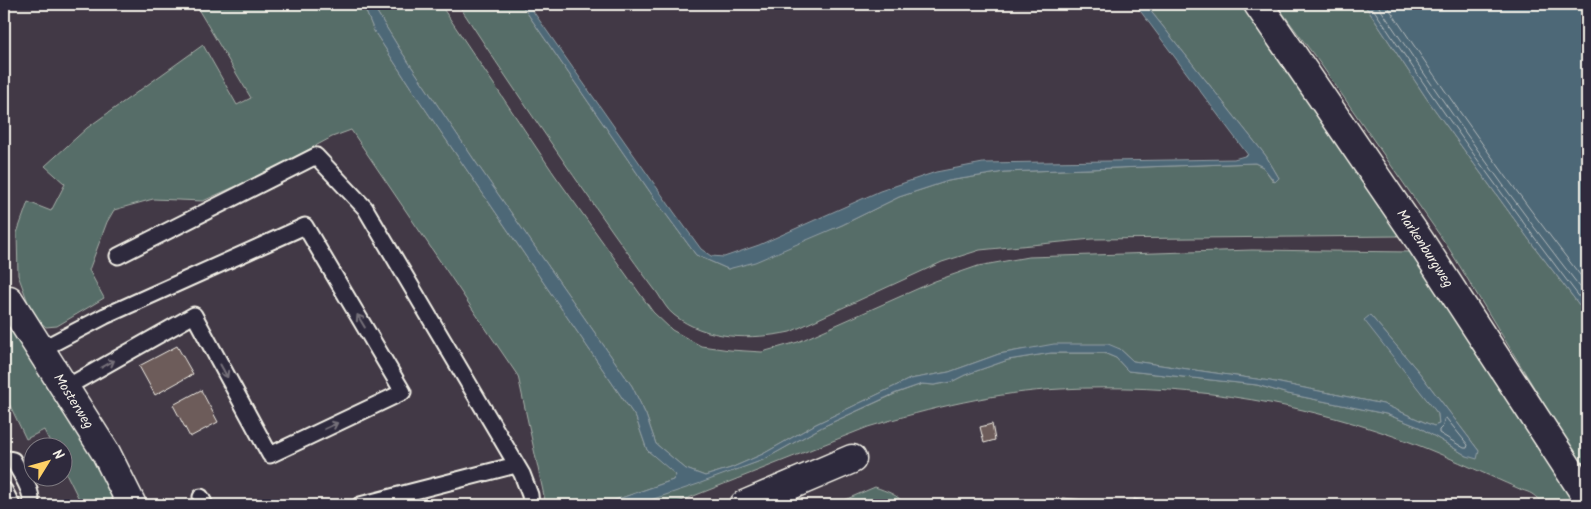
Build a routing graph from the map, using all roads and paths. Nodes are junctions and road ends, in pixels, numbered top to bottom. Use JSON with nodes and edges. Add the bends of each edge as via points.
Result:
{"nodes":[{"id":1,"x":1258,"y":4,"type":"edge"},
{"id":2,"x":118,"y":256,"type":"dead end"},
{"id":3,"x":9,"y":300,"type":"dead end"},
{"id":4,"x":40,"y":350,"type":"junction"},
{"id":5,"x":65,"y":388,"type":"junction"},
{"id":6,"x":4,"y":458,"type":"edge"},
{"id":7,"x":852,"y":460,"type":"dead end"},
{"id":8,"x":516,"y":465,"type":"junction"},
{"id":9,"x":4,"y":490,"type":"edge"},
{"id":10,"x":1587,"y":497,"type":"edge"},
{"id":11,"x":12,"y":505,"type":"edge"},
{"id":12,"x":30,"y":505,"type":"edge"},
{"id":13,"x":132,"y":505,"type":"edge"},
{"id":14,"x":360,"y":505,"type":"edge"},
{"id":15,"x":531,"y":505,"type":"edge"},
{"id":16,"x":744,"y":505,"type":"edge"}],
"edges":[{"from":1,"to":10,"type":"street","name":"Markenburgweg","via":[[1420,241]]},
{"from":2,"to":8,"type":"lane","via":[[316,156],[365,208]]},
{"from":3,"to":4,"type":"street","name":"Mosterweg"},
{"from":4,"to":5,"type":"street","name":"Mosterweg"},
{"from":5,"to":4,"type":"lane","one_way":true,"via":[[194,315],[270,454],[403,392],[305,226],[105,316]]},
{"from":5,"to":13,"type":"street","name":"Mosterweg","via":[[106,453]]},
{"from":6,"to":12,"type":"lane","via":[[13,460],[29,490]]},
{"from":7,"to":16,"type":"street"},
{"from":8,"to":14,"type":"lane"},
{"from":8,"to":15,"type":"lane","via":[[530,495]]},
{"from":9,"to":11,"type":"lane"}]}
